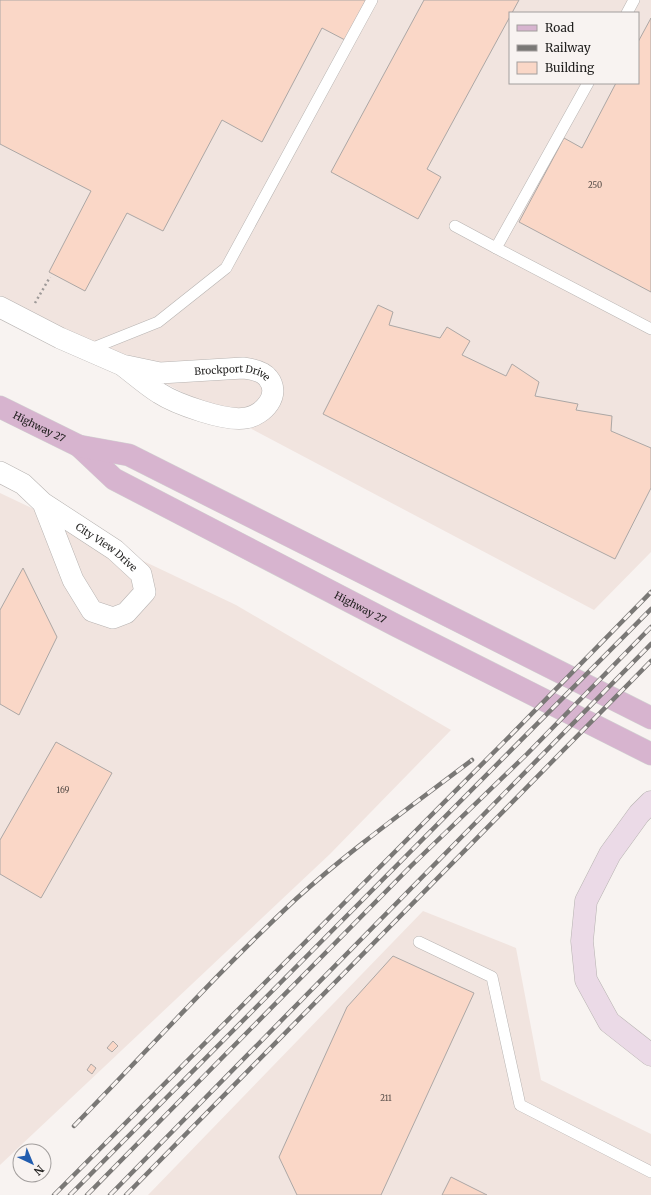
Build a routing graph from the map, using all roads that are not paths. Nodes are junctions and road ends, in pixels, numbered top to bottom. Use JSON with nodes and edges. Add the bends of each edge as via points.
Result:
{"nodes":[{"id":1,"x":372,"y":0,"type":"edge"},
{"id":2,"x":634,"y":0,"type":"edge"},
{"id":3,"x":628,"y":12,"type":"edge"},
{"id":4,"x":587,"y":84,"type":"edge"},
{"id":5,"x":455,"y":226,"type":"dead end"},
{"id":6,"x":496,"y":248,"type":"junction"},
{"id":7,"x":0,"y":307,"type":"edge"},
{"id":8,"x":651,"y":330,"type":"edge"},
{"id":9,"x":88,"y":350,"type":"junction"},
{"id":10,"x":122,"y":365,"type":"junction"},
{"id":11,"x":0,"y":406,"type":"edge"},
{"id":12,"x":79,"y":446,"type":"junction"},
{"id":13,"x":0,"y":472,"type":"edge"},
{"id":14,"x":42,"y":503,"type":"junction"},
{"id":15,"x":651,"y":718,"type":"edge"},
{"id":16,"x":651,"y":754,"type":"edge"},
{"id":17,"x":645,"y":808,"type":"edge"},
{"id":18,"x":419,"y":942,"type":"dead end"},
{"id":19,"x":651,"y":1055,"type":"edge"},
{"id":20,"x":651,"y":1172,"type":"edge"}],
"edges":[{"from":1,"to":9,"type":"lane","via":[[226,268],[158,322]]},
{"from":2,"to":3,"type":"lane"},
{"from":4,"to":6,"type":"lane"},
{"from":5,"to":6,"type":"lane"},
{"from":6,"to":8,"type":"lane"},
{"from":7,"to":9,"type":"street","name":"Brockport Drive"},
{"from":9,"to":10,"type":"street","name":"Brockport Drive"},
{"from":10,"to":10,"type":"street","name":"Brockport Drive","via":[[159,393],[194,409],[229,418],[246,418],[260,413],[270,404],[273,391],[268,378],[257,370],[243,368],[160,373]]},
{"from":11,"to":12,"type":"main road","name":"Highway 27"},
{"from":12,"to":15,"type":"main road","name":"Highway 27","via":[[129,455]]},
{"from":12,"to":16,"type":"main road","name":"Highway 27","via":[[114,479]]},
{"from":13,"to":14,"type":"street","name":"City View Drive","via":[[23,484]]},
{"from":14,"to":14,"type":"street","name":"City View Drive","via":[[73,580],[92,611],[113,618],[126,613],[145,592],[141,574],[115,550]]},
{"from":17,"to":19,"type":"street","via":[[610,854],[586,901],[582,940],[586,980],[609,1022]]},
{"from":18,"to":20,"type":"lane","via":[[492,977],[520,1105]]}]}
